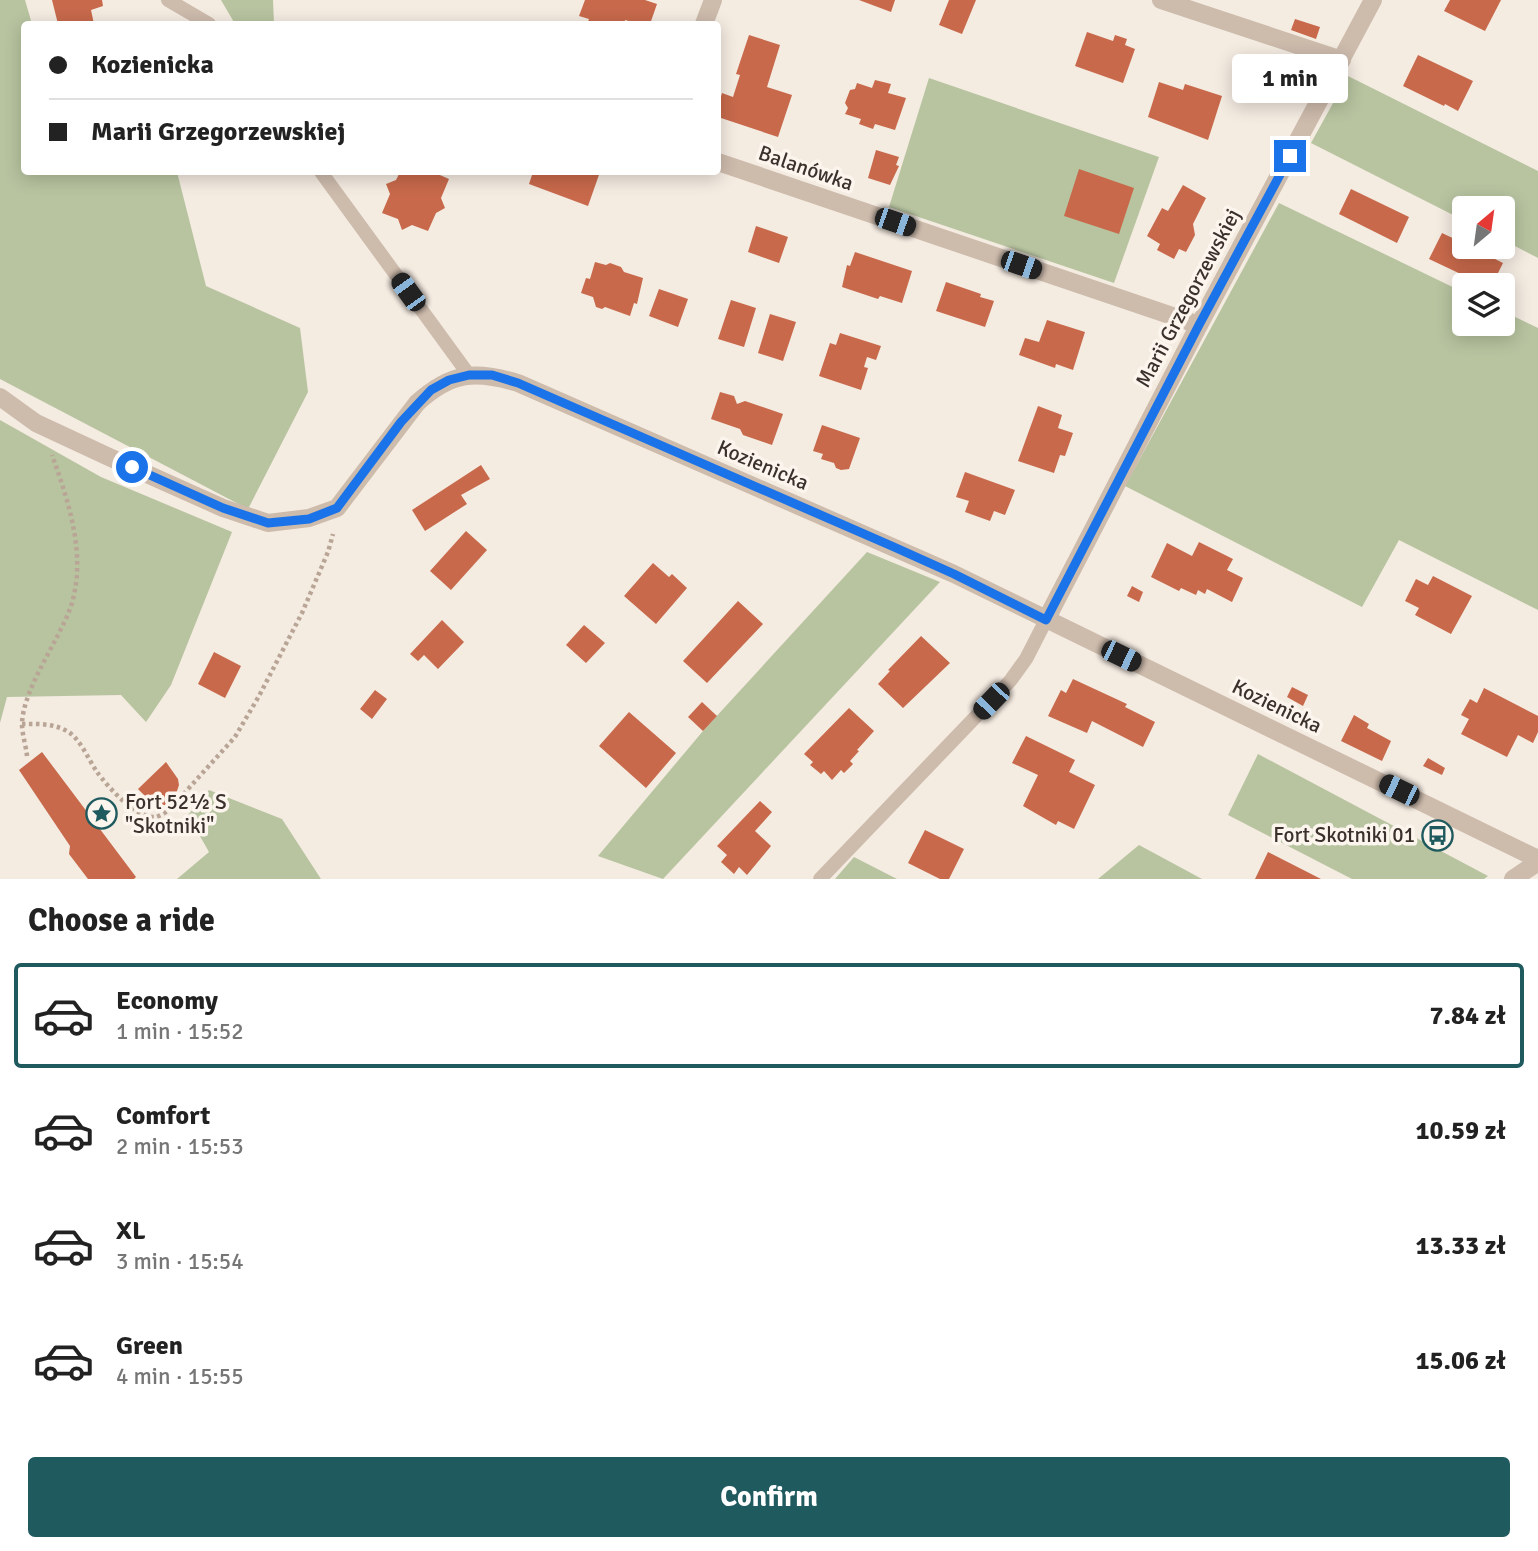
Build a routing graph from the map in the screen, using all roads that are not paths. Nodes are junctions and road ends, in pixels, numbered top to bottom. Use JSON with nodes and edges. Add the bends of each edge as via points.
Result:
{"nodes":[{"id":1,"x":168,"y":0,"type":"edge"},
{"id":2,"x":713,"y":0,"type":"edge"},
{"id":3,"x":1161,"y":0,"type":"edge"},
{"id":4,"x":1373,"y":0,"type":"edge"},
{"id":5,"x":204,"y":21,"type":"edge"},
{"id":6,"x":705,"y":21,"type":"edge"},
{"id":7,"x":1342,"y":60,"type":"junction"},
{"id":8,"x":721,"y":163,"type":"edge"},
{"id":9,"x":323,"y":175,"type":"edge"},
{"id":10,"x":1199,"y":325,"type":"junction"},
{"id":11,"x":469,"y":375,"type":"junction"},
{"id":12,"x":0,"y":397,"type":"edge"},
{"id":13,"x":1046,"y":620,"type":"junction"},
{"id":14,"x":1538,"y":860,"type":"edge"},
{"id":15,"x":820,"y":879,"type":"edge"},
{"id":16,"x":1513,"y":879,"type":"edge"}],
"edges":[{"from":1,"to":5,"type":"lane"},
{"from":2,"to":6,"type":"street"},
{"from":3,"to":7,"type":"street"},
{"from":4,"to":7,"type":"street","name":"Marii Grzegorzewskiej"},
{"from":7,"to":10,"type":"street","name":"Marii Grzegorzewskiej"},
{"from":8,"to":10,"type":"street","name":"Balanówka"},
{"from":9,"to":11,"type":"lane"},
{"from":10,"to":13,"type":"street","name":"Marii Grzegorzewskiej"},
{"from":11,"to":12,"type":"street","name":"Kozienicka","via":[[449,380],[417,403],[337,508],[309,519],[268,523],[210,502],[36,423]]},
{"from":11,"to":13,"type":"street","name":"Kozienicka","via":[[492,375],[518,383],[954,574]]},
{"from":13,"to":14,"type":"street","name":"Kozienicka"},
{"from":13,"to":15,"type":"lane","via":[[1010,681]]},
{"from":14,"to":16,"type":"street"}]}
